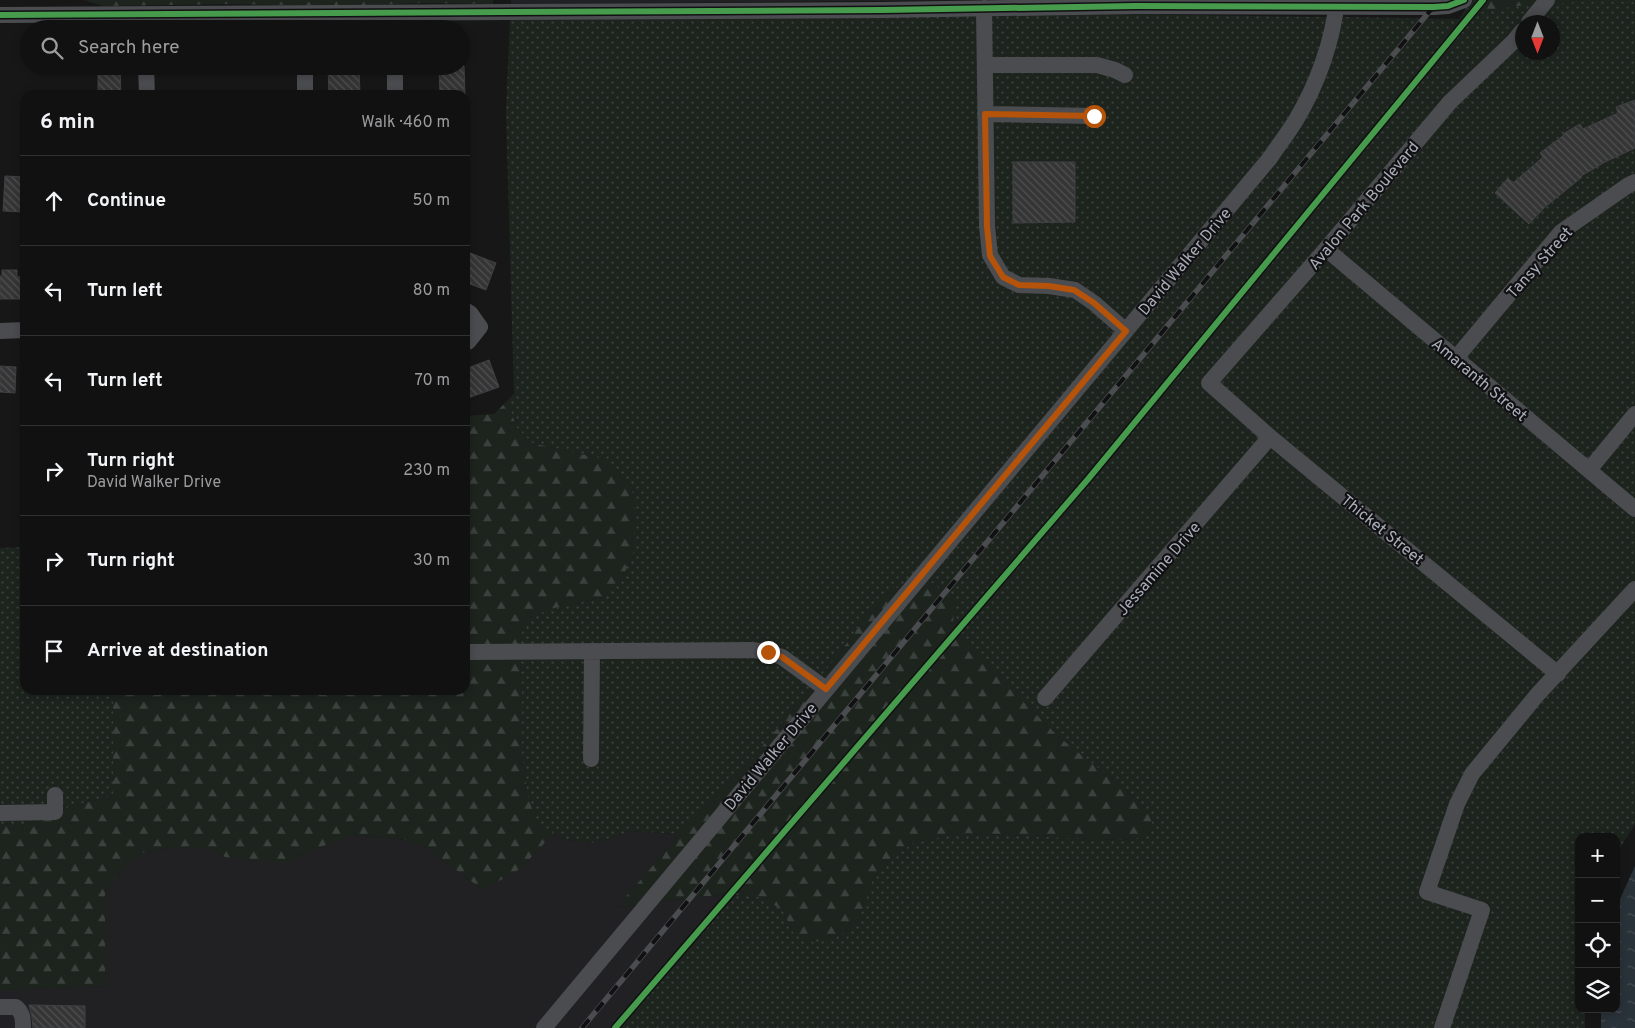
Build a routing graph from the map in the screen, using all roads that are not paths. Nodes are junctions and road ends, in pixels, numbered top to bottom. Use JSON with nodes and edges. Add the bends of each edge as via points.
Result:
{"nodes":[{"id":1,"x":1464,"y":0,"type":"edge"},
{"id":2,"x":1547,"y":0,"type":"edge"},
{"id":3,"x":1106,"y":3,"type":"edge"},
{"id":4,"x":1177,"y":3,"type":"edge"},
{"id":5,"x":1299,"y":3,"type":"edge"},
{"id":6,"x":1336,"y":3,"type":"edge"},
{"id":7,"x":659,"y":5,"type":"edge"},
{"id":8,"x":807,"y":5,"type":"edge"},
{"id":9,"x":915,"y":5,"type":"edge"},
{"id":10,"x":990,"y":5,"type":"edge"},
{"id":11,"x":500,"y":6,"type":"edge"},
{"id":12,"x":247,"y":7,"type":"edge"},
{"id":13,"x":8,"y":10,"type":"edge"},
{"id":14,"x":1535,"y":15,"type":"edge"},
{"id":15,"x":123,"y":20,"type":"edge"},
{"id":16,"x":159,"y":20,"type":"edge"},
{"id":17,"x":301,"y":20,"type":"edge"},
{"id":18,"x":401,"y":20,"type":"edge"},
{"id":19,"x":1515,"y":38,"type":"edge"},
{"id":20,"x":985,"y":65,"type":"junction"},
{"id":21,"x":146,"y":75,"type":"edge"},
{"id":22,"x":305,"y":75,"type":"edge"},
{"id":23,"x":395,"y":75,"type":"edge"},
{"id":24,"x":1125,"y":75,"type":"dead end"},
{"id":25,"x":147,"y":90,"type":"edge"},
{"id":26,"x":306,"y":90,"type":"edge"},
{"id":27,"x":395,"y":90,"type":"edge"},
{"id":28,"x":985,"y":114,"type":"junction"},
{"id":29,"x":1094,"y":116,"type":"dead end"},
{"id":30,"x":1635,"y":182,"type":"edge"},
{"id":31,"x":1326,"y":249,"type":"junction"},
{"id":32,"x":470,"y":313,"type":"edge"},
{"id":33,"x":20,"y":330,"type":"edge"},
{"id":34,"x":0,"y":331,"type":"edge"},
{"id":35,"x":1126,"y":331,"type":"junction"},
{"id":36,"x":470,"y":340,"type":"edge"},
{"id":37,"x":1456,"y":358,"type":"junction"},
{"id":38,"x":1208,"y":383,"type":"joint"},
{"id":39,"x":1635,"y":414,"type":"edge"},
{"id":40,"x":1270,"y":437,"type":"junction"},
{"id":41,"x":1589,"y":470,"type":"junction"},
{"id":42,"x":1635,"y":509,"type":"edge"},
{"id":43,"x":1635,"y":589,"type":"edge"},
{"id":44,"x":470,"y":652,"type":"edge"},
{"id":45,"x":592,"y":652,"type":"junction"},
{"id":46,"x":1558,"y":674,"type":"junction"},
{"id":47,"x":826,"y":689,"type":"junction"},
{"id":48,"x":1045,"y":698,"type":"dead end"},
{"id":49,"x":590,"y":759,"type":"dead end"},
{"id":50,"x":55,"y":795,"type":"dead end"},
{"id":51,"x":0,"y":812,"type":"edge"},
{"id":52,"x":0,"y":1007,"type":"edge"},
{"id":53,"x":23,"y":1028,"type":"edge"},
{"id":54,"x":544,"y":1028,"type":"edge"},
{"id":55,"x":1442,"y":1028,"type":"edge"}],
"edges":[{"from":1,"to":6,"type":"street","via":[[1448,6]]},
{"from":2,"to":14,"type":"street"},
{"from":3,"to":4,"type":"street"},
{"from":3,"to":10,"type":"street"},
{"from":4,"to":5,"type":"street"},
{"from":5,"to":6,"type":"street"},
{"from":6,"to":35,"type":"street","name":"David Walker Drive","via":[[1329,41],[1318,74],[1297,119],[1270,158]]},
{"from":7,"to":8,"type":"street"},
{"from":7,"to":11,"type":"street"},
{"from":8,"to":9,"type":"street"},
{"from":9,"to":10,"type":"street"},
{"from":10,"to":20,"type":"street"},
{"from":11,"to":18,"type":"street"},
{"from":12,"to":16,"type":"street"},
{"from":12,"to":17,"type":"street"},
{"from":13,"to":15,"type":"street"},
{"from":19,"to":31,"type":"street","name":"Avalon Park Boulevard","via":[[1450,102]]},
{"from":20,"to":24,"type":"street","via":[[1097,65]]},
{"from":20,"to":28,"type":"street"},
{"from":21,"to":25,"type":"street"},
{"from":22,"to":26,"type":"street"},
{"from":23,"to":27,"type":"street"},
{"from":28,"to":29,"type":"street"},
{"from":28,"to":35,"type":"street","via":[[990,256],[1003,277],[1019,285],[1074,290]]},
{"from":30,"to":37,"type":"street","name":"Tansy Street","via":[[1561,232]]},
{"from":31,"to":37,"type":"street","name":"Amaranth Street"},
{"from":31,"to":38,"type":"street","name":"Avalon Park Boulevard"},
{"from":32,"to":36,"type":"street","via":[[480,327]]},
{"from":33,"to":34,"type":"street"},
{"from":35,"to":47,"type":"street","name":"David Walker Drive"},
{"from":37,"to":41,"type":"street","name":"Amaranth Street"},
{"from":38,"to":40,"type":"street","name":"Thicket Street"},
{"from":39,"to":41,"type":"street"},
{"from":40,"to":46,"type":"street","name":"Thicket Street"},
{"from":40,"to":48,"type":"street","name":"Jessamine Drive"},
{"from":41,"to":42,"type":"street","name":"Amaranth Street"},
{"from":43,"to":46,"type":"street"},
{"from":44,"to":45,"type":"street"},
{"from":45,"to":47,"type":"street","via":[[768,652],[782,657]]},
{"from":45,"to":49,"type":"street"},
{"from":46,"to":55,"type":"street","via":[[1537,695],[1466,784],[1427,892],[1482,910]]},
{"from":47,"to":54,"type":"street","name":"David Walker Drive"},
{"from":50,"to":51,"type":"street","via":[[56,812]]},
{"from":52,"to":53,"type":"street","via":[[20,1010]]}]}
